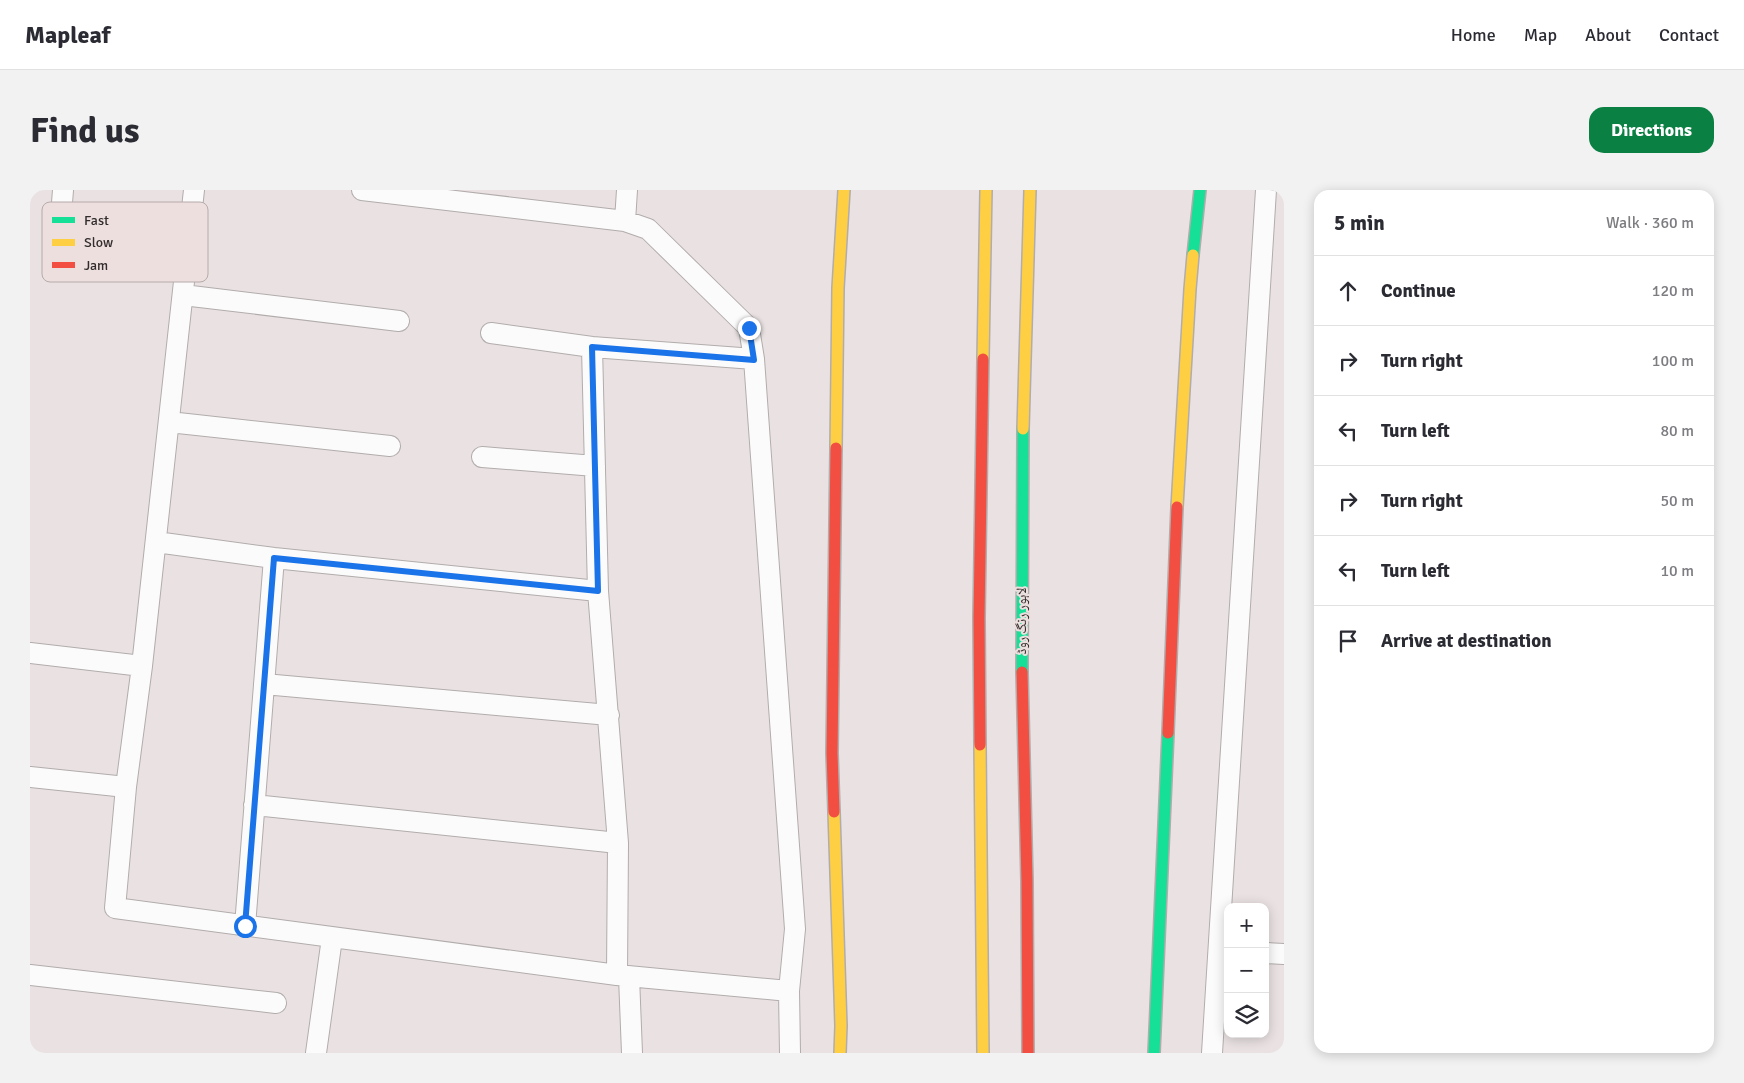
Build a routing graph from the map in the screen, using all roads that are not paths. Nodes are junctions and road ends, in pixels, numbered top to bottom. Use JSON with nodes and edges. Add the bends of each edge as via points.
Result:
{"nodes":[{"id":1,"x":362,"y":190,"type":"edge"},
{"id":2,"x":626,"y":190,"type":"edge"},
{"id":3,"x":844,"y":190,"type":"edge"},
{"id":4,"x":986,"y":190,"type":"edge"},
{"id":5,"x":1030,"y":190,"type":"edge"},
{"id":6,"x":1200,"y":190,"type":"edge"},
{"id":7,"x":1266,"y":190,"type":"edge"},
{"id":8,"x":625,"y":221,"type":"junction"},
{"id":9,"x":184,"y":282,"type":"edge"},
{"id":10,"x":183,"y":296,"type":"junction"},
{"id":11,"x":399,"y":321,"type":"dead end"},
{"id":12,"x":490,"y":333,"type":"dead end"},
{"id":13,"x":592,"y":347,"type":"junction"},
{"id":14,"x":754,"y":360,"type":"junction"},
{"id":15,"x":169,"y":422,"type":"junction"},
{"id":16,"x":390,"y":446,"type":"dead end"},
{"id":17,"x":482,"y":457,"type":"dead end"},
{"id":18,"x":595,"y":466,"type":"junction"},
{"id":19,"x":156,"y":542,"type":"junction"},
{"id":20,"x":274,"y":558,"type":"junction"},
{"id":21,"x":598,"y":591,"type":"junction"},
{"id":22,"x":30,"y":653,"type":"edge"},
{"id":23,"x":142,"y":666,"type":"junction"},
{"id":24,"x":264,"y":684,"type":"junction"},
{"id":25,"x":609,"y":715,"type":"junction"},
{"id":26,"x":30,"y":777,"type":"edge"},
{"id":27,"x":126,"y":788,"type":"junction"},
{"id":28,"x":254,"y":806,"type":"junction"},
{"id":29,"x":618,"y":843,"type":"junction"},
{"id":30,"x":245,"y":926,"type":"junction"},
{"id":31,"x":332,"y":938,"type":"junction"},
{"id":32,"x":1223,"y":951,"type":"edge"},
{"id":33,"x":1269,"y":953,"type":"edge"},
{"id":34,"x":1284,"y":954,"type":"edge"},
{"id":35,"x":30,"y":975,"type":"edge"},
{"id":36,"x":623,"y":976,"type":"junction"},
{"id":37,"x":789,"y":991,"type":"junction"},
{"id":38,"x":276,"y":1003,"type":"dead end"},
{"id":39,"x":316,"y":1053,"type":"edge"},
{"id":40,"x":632,"y":1053,"type":"edge"},
{"id":41,"x":790,"y":1053,"type":"edge"},
{"id":42,"x":840,"y":1053,"type":"edge"},
{"id":43,"x":983,"y":1053,"type":"edge"},
{"id":44,"x":1028,"y":1053,"type":"edge"},
{"id":45,"x":1154,"y":1053,"type":"edge"},
{"id":46,"x":1212,"y":1053,"type":"edge"}],
"edges":[{"from":1,"to":8,"type":"street"},
{"from":2,"to":8,"type":"street"},
{"from":3,"to":42,"type":"main road","via":[[838,288],[832,753]]},
{"from":4,"to":43,"type":"main road","via":[[980,618]]},
{"from":5,"to":44,"type":"main road","name":"لاہور رنگ روڈ","via":[[1021,636]]},
{"from":6,"to":45,"type":"main road","via":[[1180,448]]},
{"from":7,"to":32,"type":"street"},
{"from":8,"to":14,"type":"street","via":[[648,229],[749,328]]},
{"from":9,"to":10,"type":"street"},
{"from":10,"to":11,"type":"street"},
{"from":10,"to":15,"type":"street"},
{"from":12,"to":13,"type":"street"},
{"from":13,"to":14,"type":"street"},
{"from":13,"to":18,"type":"street"},
{"from":14,"to":37,"type":"street","via":[[795,929]]},
{"from":15,"to":16,"type":"street"},
{"from":15,"to":19,"type":"street"},
{"from":17,"to":18,"type":"street"},
{"from":18,"to":21,"type":"street"},
{"from":19,"to":20,"type":"street"},
{"from":19,"to":23,"type":"street"},
{"from":20,"to":21,"type":"street"},
{"from":20,"to":24,"type":"street"},
{"from":21,"to":25,"type":"street"},
{"from":22,"to":23,"type":"street"},
{"from":23,"to":27,"type":"street"},
{"from":24,"to":25,"type":"street"},
{"from":24,"to":28,"type":"street"},
{"from":25,"to":29,"type":"street"},
{"from":26,"to":27,"type":"street"},
{"from":27,"to":30,"type":"street","via":[[115,908]]},
{"from":28,"to":29,"type":"street"},
{"from":28,"to":30,"type":"street"},
{"from":29,"to":36,"type":"street"},
{"from":30,"to":31,"type":"street"},
{"from":31,"to":36,"type":"street"},
{"from":31,"to":39,"type":"street"},
{"from":32,"to":46,"type":"street"},
{"from":33,"to":34,"type":"street"},
{"from":35,"to":38,"type":"street"},
{"from":36,"to":37,"type":"street"},
{"from":36,"to":40,"type":"street"},
{"from":37,"to":41,"type":"street"}]}
